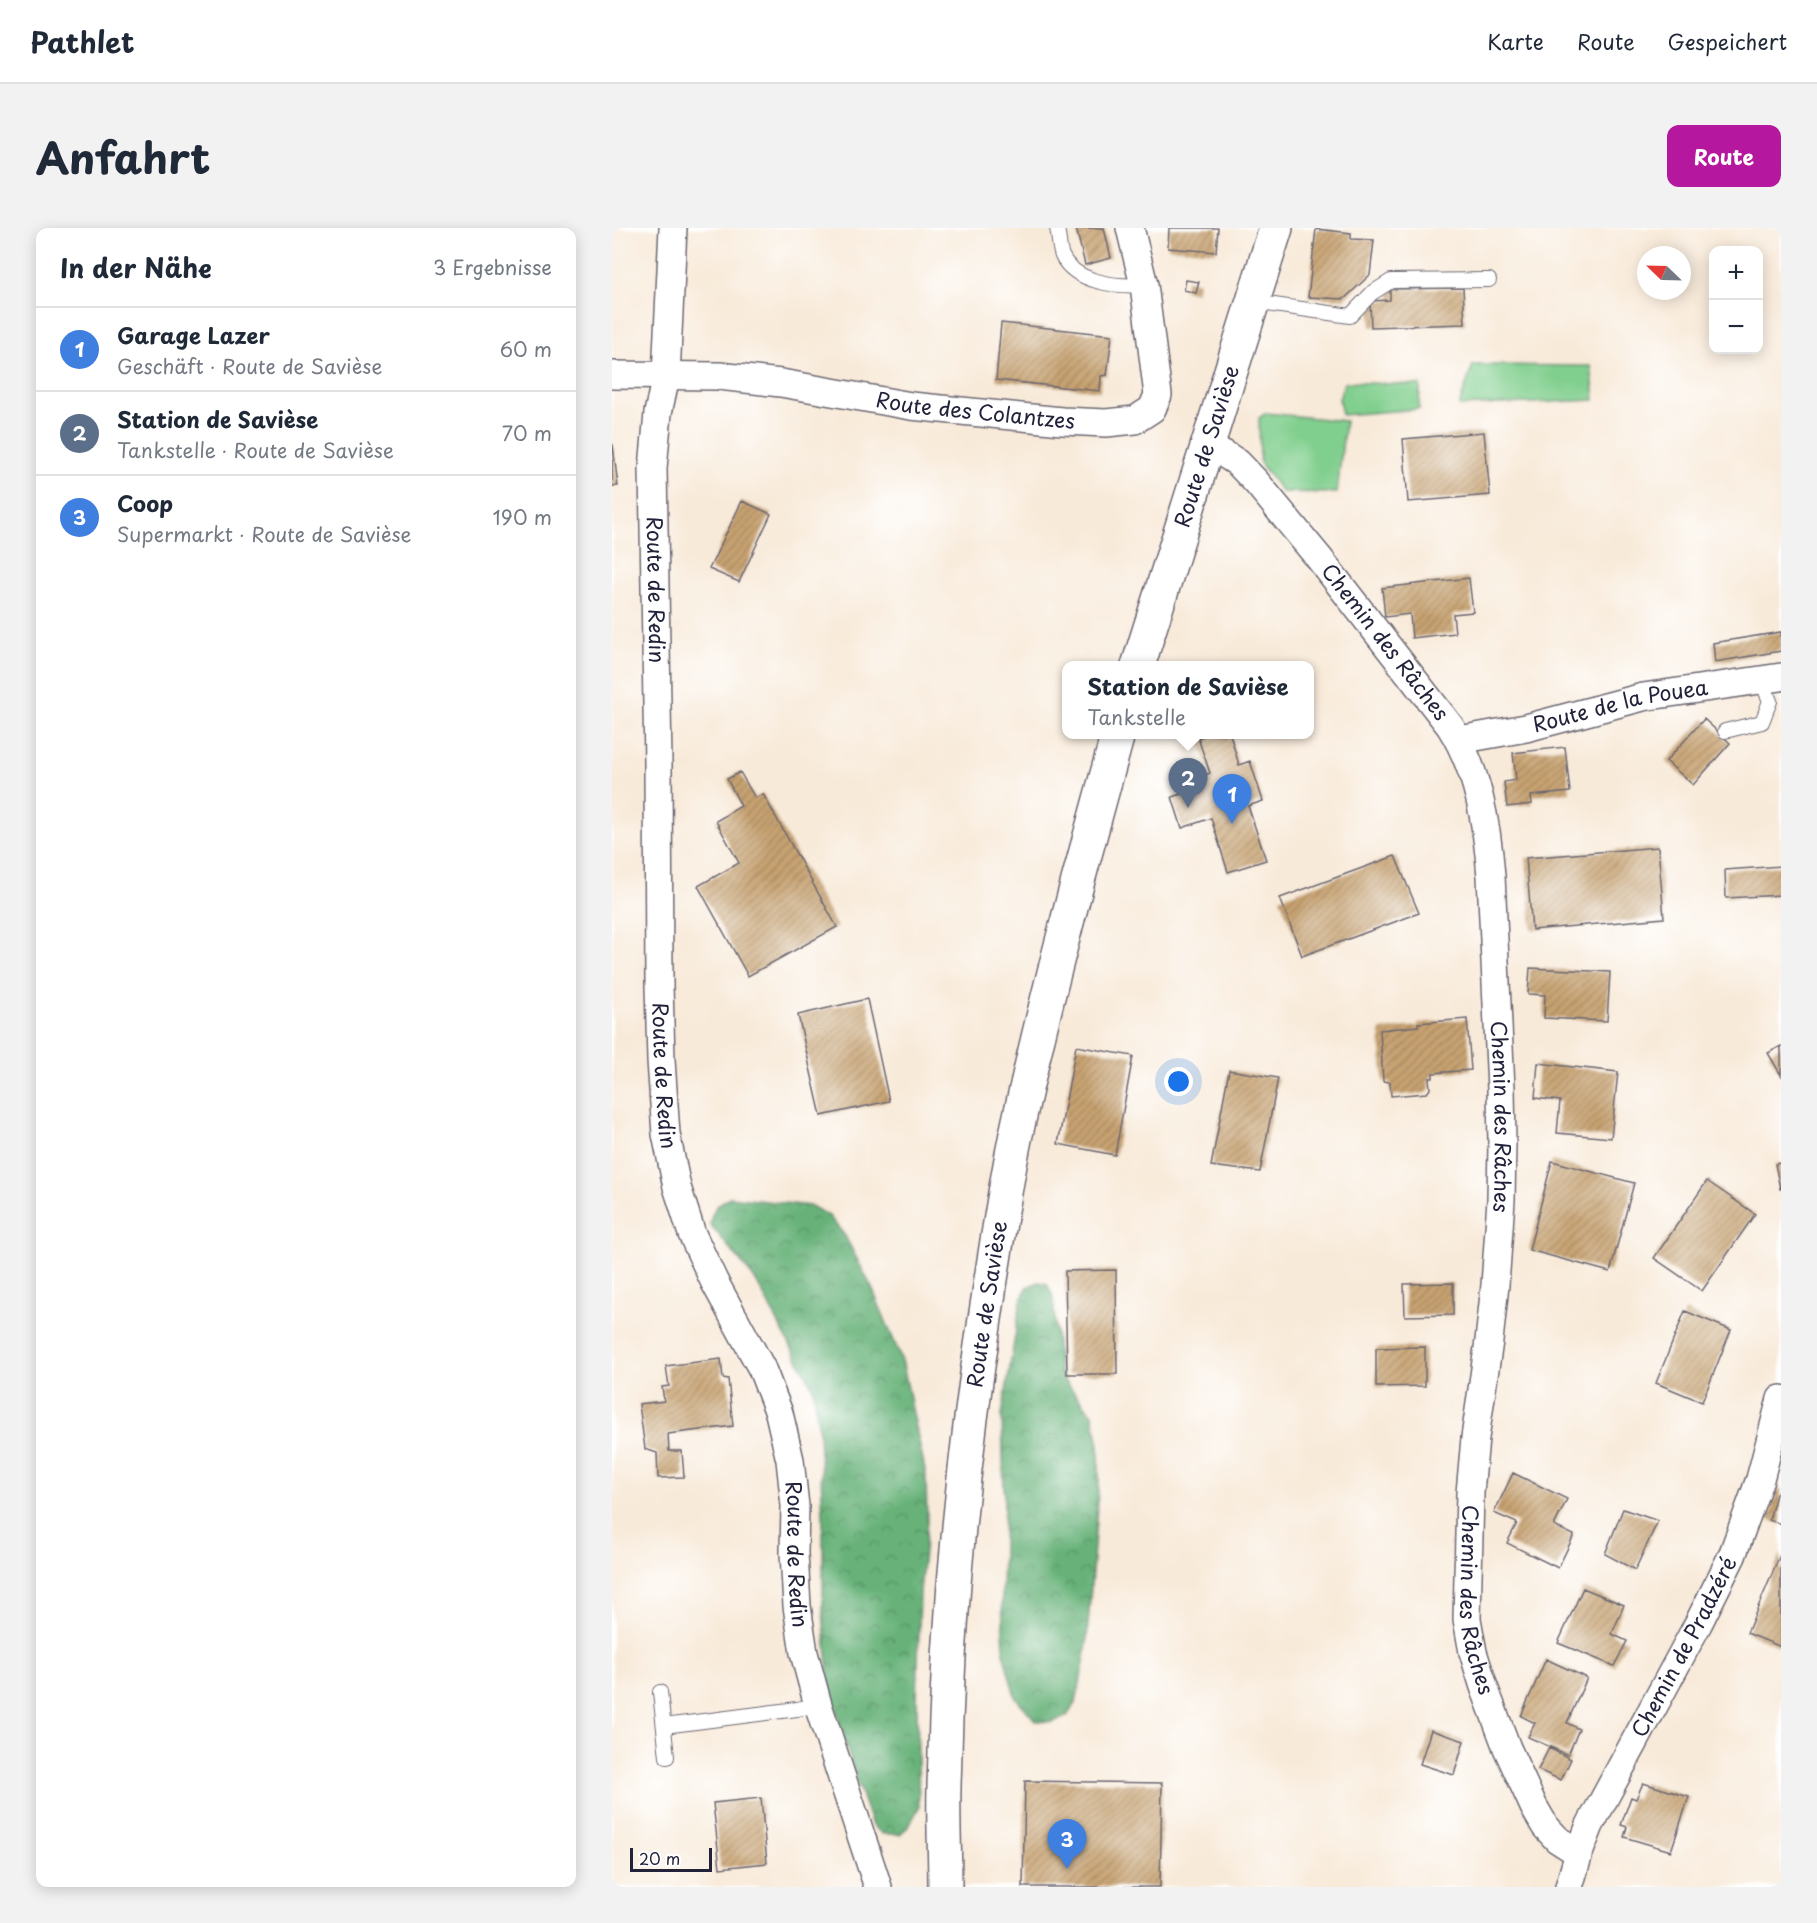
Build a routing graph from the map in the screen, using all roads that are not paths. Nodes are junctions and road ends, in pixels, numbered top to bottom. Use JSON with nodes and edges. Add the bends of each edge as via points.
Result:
{"nodes":[{"id":1,"x":673,"y":228,"type":"edge"},
{"id":2,"x":1057,"y":228,"type":"edge"},
{"id":3,"x":1131,"y":228,"type":"edge"},
{"id":4,"x":1276,"y":228,"type":"edge"},
{"id":5,"x":1489,"y":280,"type":"dead end"},
{"id":6,"x":1144,"y":285,"type":"junction"},
{"id":7,"x":1253,"y":302,"type":"junction"},
{"id":8,"x":612,"y":375,"type":"edge"},
{"id":9,"x":666,"y":376,"type":"junction"},
{"id":10,"x":1208,"y":447,"type":"junction"},
{"id":11,"x":1140,"y":661,"type":"edge"},
{"id":12,"x":1771,"y":678,"type":"edge"},
{"id":13,"x":1725,"y":730,"type":"dead end"},
{"id":14,"x":1117,"y":739,"type":"edge"},
{"id":15,"x":1459,"y":740,"type":"junction"},
{"id":16,"x":1781,"y":1399,"type":"edge"},
{"id":17,"x":660,"y":1692,"type":"dead end"},
{"id":18,"x":818,"y":1705,"type":"junction"},
{"id":19,"x":664,"y":1726,"type":"junction"},
{"id":20,"x":667,"y":1757,"type":"dead end"},
{"id":21,"x":1579,"y":1853,"type":"junction"},
{"id":22,"x":878,"y":1887,"type":"edge"},
{"id":23,"x":945,"y":1887,"type":"edge"},
{"id":24,"x":1569,"y":1887,"type":"edge"}],
"edges":[{"from":1,"to":9,"type":"street","name":"Route de Redin"},
{"from":2,"to":6,"type":"lane","via":[[1062,256],[1073,271],[1122,287]]},
{"from":3,"to":6,"type":"street","name":"Route des Colantzes"},
{"from":4,"to":7,"type":"street","name":"Route de Savièse"},
{"from":5,"to":7,"type":"lane","via":[[1391,281],[1372,293],[1350,316]]},
{"from":6,"to":9,"type":"street","name":"Route des Colantzes","via":[[1158,395],[1152,409],[1135,420],[1062,421],[911,406],[781,383],[719,376]]},
{"from":7,"to":10,"type":"street","name":"Route de Savièse"},
{"from":8,"to":9,"type":"street","name":"Route des Colantzes"},
{"from":9,"to":18,"type":"street","name":"Route de Redin","via":[[653,468],[658,985],[666,1134],[692,1234],[762,1369],[779,1413],[795,1506],[800,1629]]},
{"from":10,"to":11,"type":"street","name":"Route de Savièse"},
{"from":10,"to":15,"type":"street","name":"Chemin des Râches","via":[[1238,464],[1257,483]]},
{"from":12,"to":13,"type":"lane","via":[[1770,701],[1762,722]]},
{"from":12,"to":15,"type":"street","name":"Route de la Pouea","via":[[1642,696],[1526,728]]},
{"from":14,"to":23,"type":"street","name":"Route de Savièse","via":[[1041,1025],[1015,1140],[976,1375],[956,1552],[944,1777]]},
{"from":15,"to":21,"type":"street","name":"Chemin des Râches","via":[[1488,836],[1503,1144],[1495,1285],[1470,1493],[1467,1619],[1473,1652],[1492,1709],[1534,1807],[1557,1839]]},
{"from":16,"to":21,"type":"street","name":"Chemin de Pradzéré","via":[[1760,1479],[1732,1556],[1590,1824]]},
{"from":17,"to":19,"type":"lane"},
{"from":18,"to":19,"type":"lane"},
{"from":18,"to":22,"type":"street","name":"Route de Redin"},
{"from":19,"to":20,"type":"lane"},
{"from":21,"to":24,"type":"street","name":"Chemin de Pradzéré"}]}
